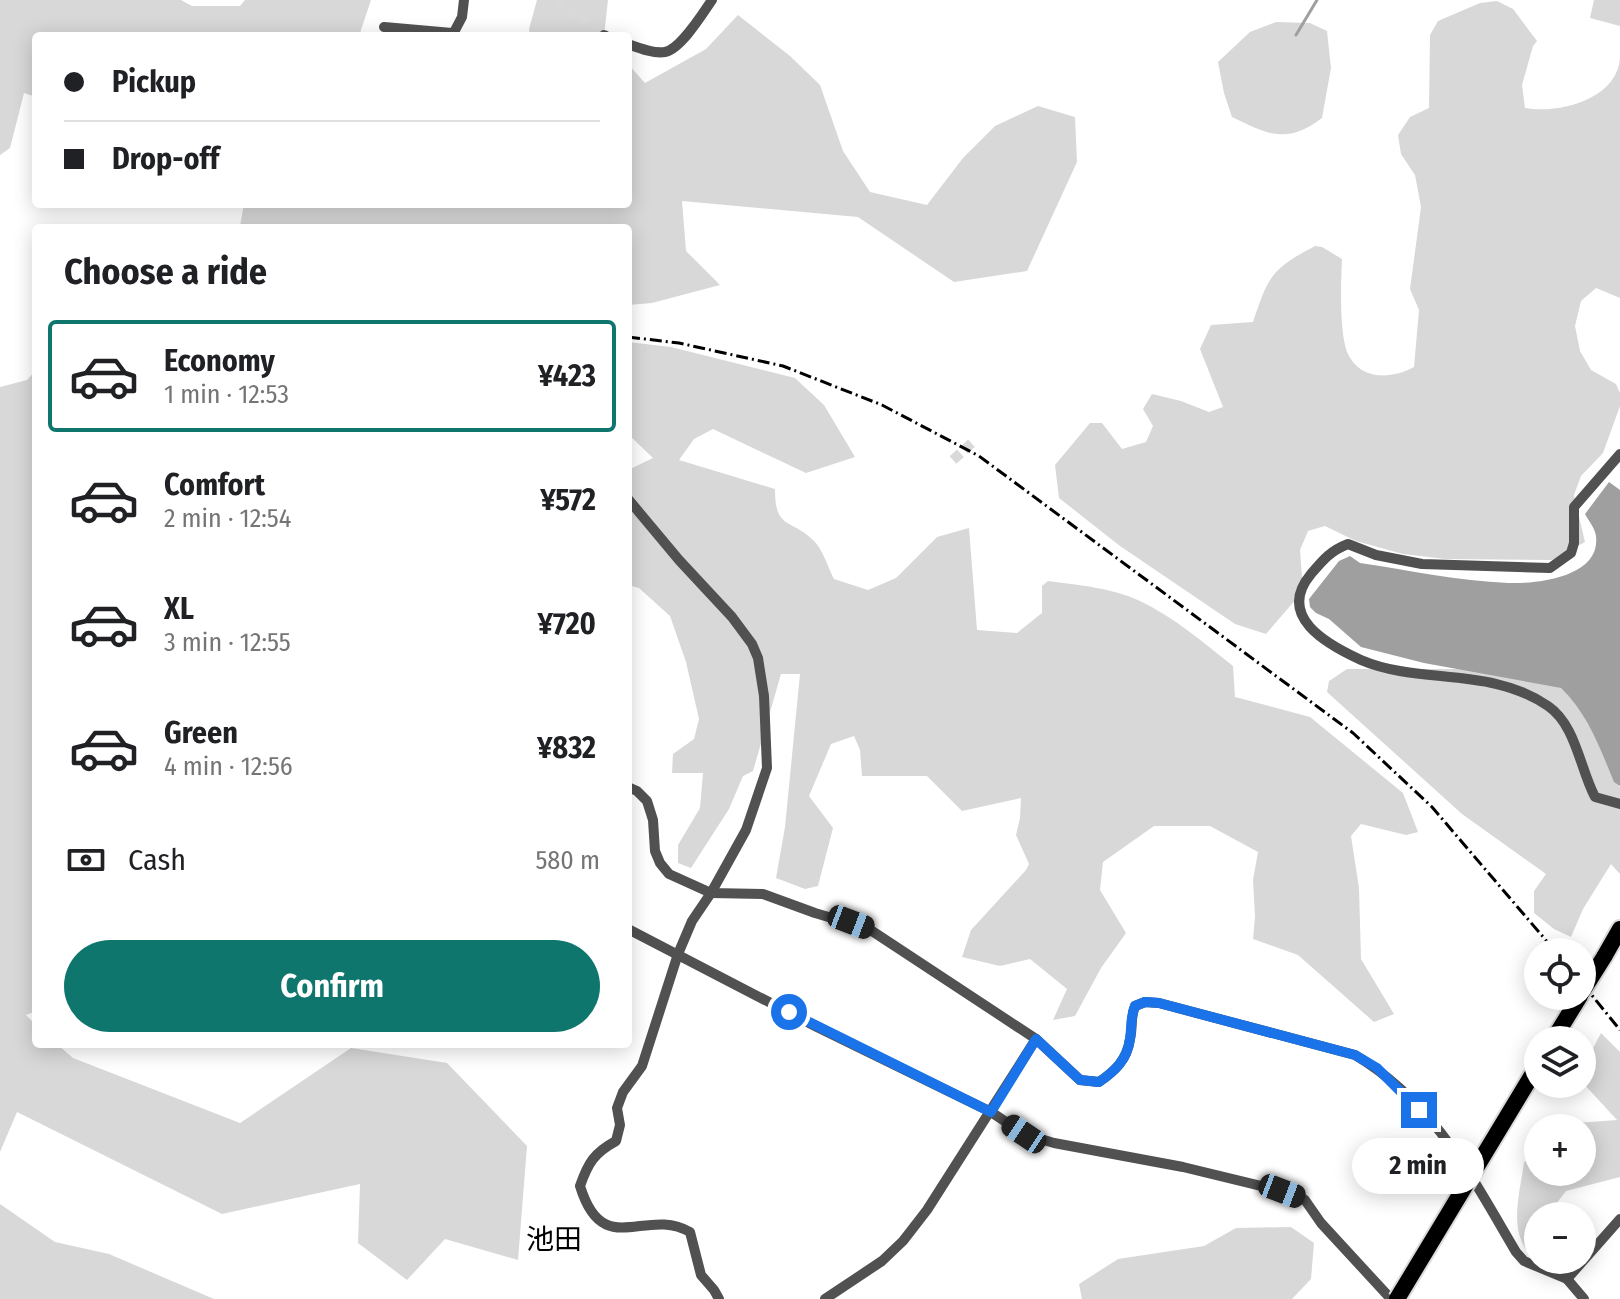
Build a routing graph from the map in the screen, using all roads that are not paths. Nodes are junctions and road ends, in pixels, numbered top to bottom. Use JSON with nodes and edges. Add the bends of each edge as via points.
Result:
{"nodes":[{"id":1,"x":464,"y":0,"type":"edge"},
{"id":2,"x":712,"y":0,"type":"edge"},
{"id":3,"x":384,"y":27,"type":"dead end"},
{"id":4,"x":433,"y":32,"type":"edge"},
{"id":5,"x":453,"y":32,"type":"edge"},
{"id":6,"x":632,"y":45,"type":"edge"},
{"id":7,"x":1620,"y":454,"type":"edge"},
{"id":8,"x":632,"y":504,"type":"edge"},
{"id":9,"x":632,"y":789,"type":"edge"},
{"id":10,"x":1620,"y":804,"type":"edge"},
{"id":11,"x":711,"y":893,"type":"junction"},
{"id":12,"x":1620,"y":929,"type":"edge"},
{"id":13,"x":632,"y":931,"type":"edge"},
{"id":14,"x":678,"y":954,"type":"junction"},
{"id":15,"x":1596,"y":970,"type":"edge"},
{"id":16,"x":1036,"y":1039,"type":"junction"},
{"id":17,"x":1524,"y":1088,"type":"edge"},
{"id":18,"x":991,"y":1112,"type":"junction"},
{"id":19,"x":1620,"y":1219,"type":"edge"},
{"id":20,"x":1567,"y":1279,"type":"junction"},
{"id":21,"x":719,"y":1299,"type":"edge"},
{"id":22,"x":825,"y":1299,"type":"edge"},
{"id":23,"x":1394,"y":1299,"type":"edge"},
{"id":24,"x":1584,"y":1299,"type":"edge"}],
"edges":[{"from":1,"to":5,"type":"street"},
{"from":2,"to":6,"type":"street","via":[[671,50]]},
{"from":3,"to":4,"type":"street"},
{"from":7,"to":10,"type":"street","via":[[1574,507],[1571,553],[1550,568],[1422,564],[1348,544],[1332,550],[1299,593],[1299,606],[1317,636],[1365,662],[1492,683],[1548,706],[1568,730],[1595,797]]},
{"from":8,"to":11,"type":"street","via":[[732,617],[752,644],[761,669],[767,768],[746,830]]},
{"from":9,"to":11,"type":"street","via":[[647,801],[660,863],[669,874]]},
{"from":11,"to":14,"type":"street"},
{"from":11,"to":16,"type":"street","via":[[763,894],[869,929]]},
{"from":12,"to":15,"type":"highway","bridge":true},
{"from":13,"to":14,"type":"street"},
{"from":14,"to":18,"type":"street"},
{"from":14,"to":21,"type":"street","via":[[642,1066],[617,1108],[616,1141],[599,1151],[580,1186],[602,1224],[670,1226],[690,1232],[701,1275]]},
{"from":16,"to":18,"type":"street"},
{"from":16,"to":20,"type":"street","via":[[1080,1080],[1099,1082],[1126,1054],[1130,1018],[1135,1006],[1145,1002],[1355,1055],[1377,1068],[1440,1130],[1524,1261]]},
{"from":17,"to":23,"type":"highway","bridge":true},
{"from":18,"to":22,"type":"street","via":[[903,1241]]},
{"from":18,"to":23,"type":"street","via":[[1024,1134],[1054,1143],[1183,1167],[1305,1200]]},
{"from":19,"to":20,"type":"street"},
{"from":20,"to":24,"type":"street"}]}
